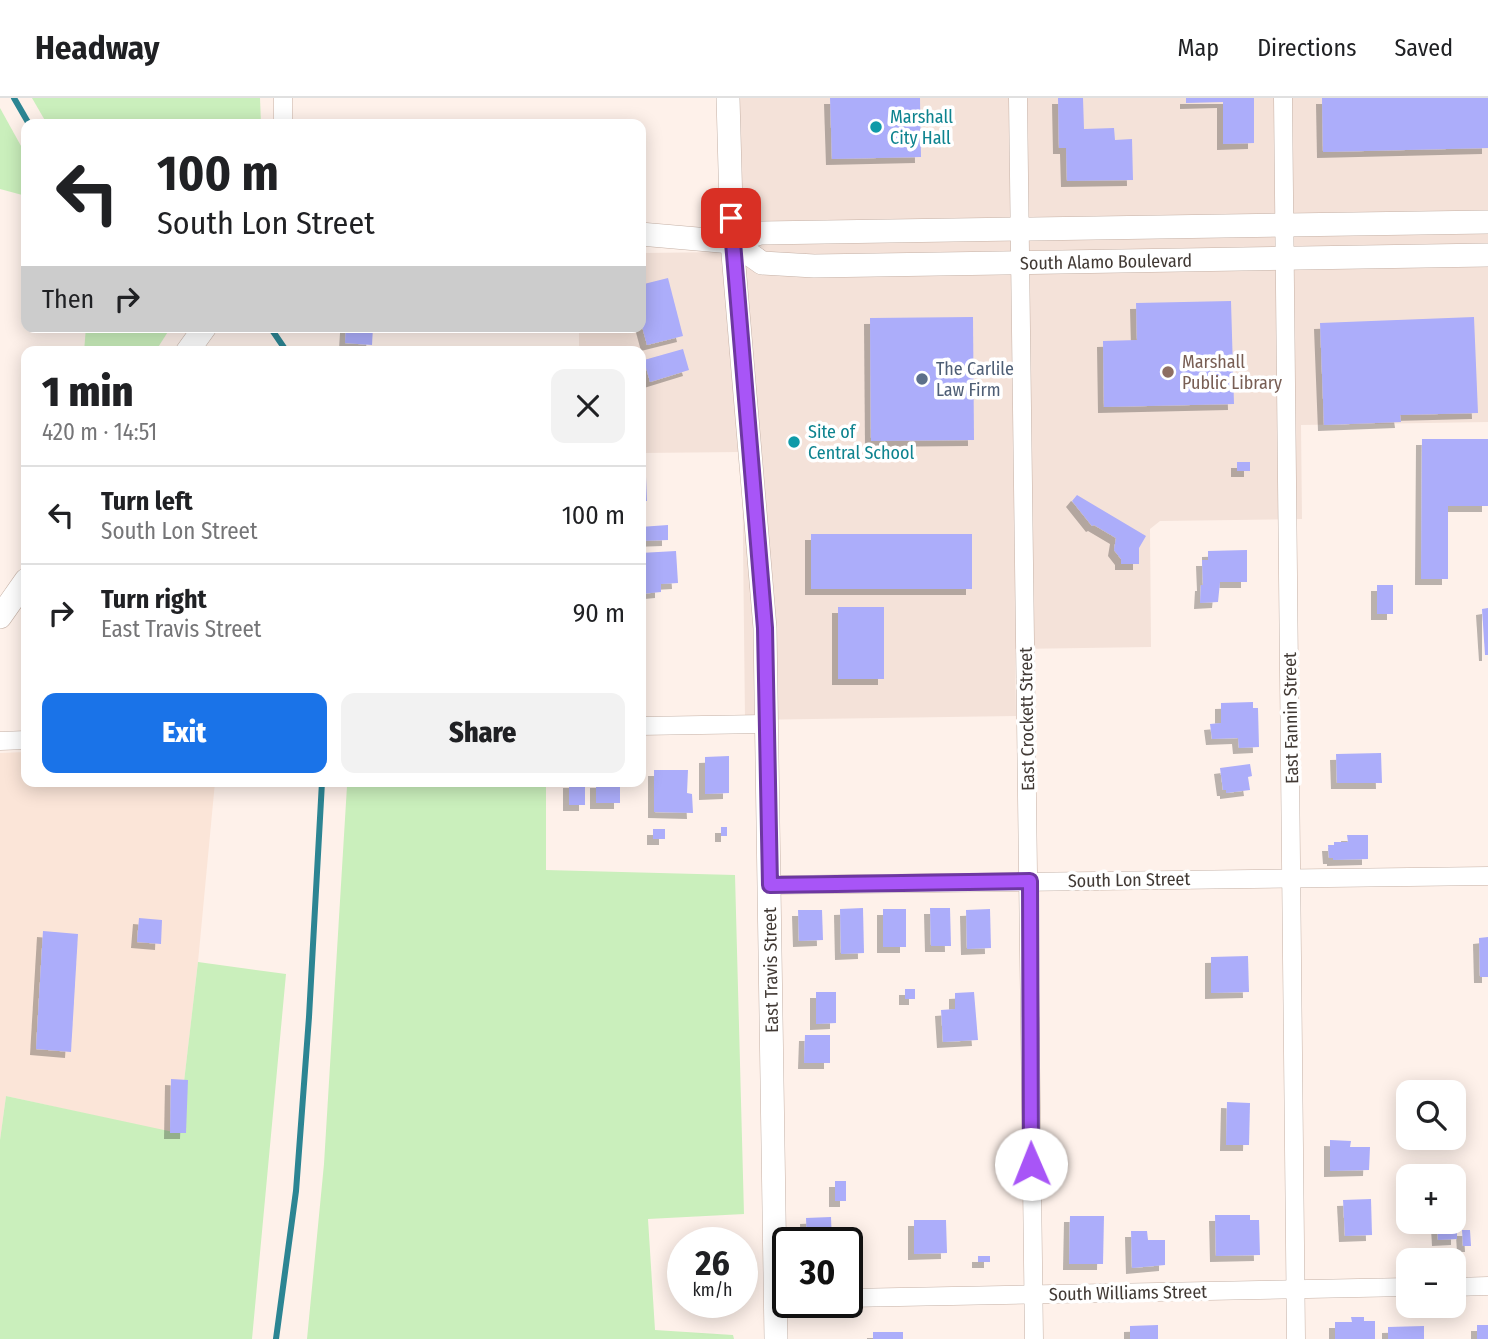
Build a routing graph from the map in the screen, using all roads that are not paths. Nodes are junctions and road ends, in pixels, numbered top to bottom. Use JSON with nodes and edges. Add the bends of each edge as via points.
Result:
{"nodes":[{"id":1,"x":283,"y":98,"type":"edge"},
{"id":2,"x":728,"y":98,"type":"edge"},
{"id":3,"x":1018,"y":98,"type":"edge"},
{"id":4,"x":1283,"y":98,"type":"edge"},
{"id":5,"x":283,"y":119,"type":"edge"},
{"id":6,"x":1488,"y":222,"type":"edge"},
{"id":7,"x":1285,"y":224,"type":"junction"},
{"id":8,"x":1020,"y":227,"type":"junction"},
{"id":9,"x":646,"y":235,"type":"edge"},
{"id":10,"x":732,"y":242,"type":"junction"},
{"id":11,"x":1488,"y":255,"type":"edge"},
{"id":12,"x":1286,"y":259,"type":"junction"},
{"id":13,"x":1020,"y":263,"type":"junction"},
{"id":14,"x":21,"y":587,"type":"edge"},
{"id":15,"x":0,"y":617,"type":"edge"},
{"id":16,"x":767,"y":724,"type":"junction"},
{"id":17,"x":646,"y":726,"type":"edge"},
{"id":18,"x":21,"y":740,"type":"edge"},
{"id":19,"x":0,"y":741,"type":"edge"},
{"id":20,"x":1488,"y":876,"type":"edge"},
{"id":21,"x":1292,"y":878,"type":"junction"},
{"id":22,"x":1030,"y":881,"type":"junction"},
{"id":23,"x":770,"y":885,"type":"junction"},
{"id":24,"x":779,"y":1227,"type":"edge"},
{"id":25,"x":1488,"y":1286,"type":"edge"},
{"id":26,"x":1396,"y":1287,"type":"edge"},
{"id":27,"x":1466,"y":1287,"type":"edge"},
{"id":28,"x":1295,"y":1290,"type":"junction"},
{"id":29,"x":1033,"y":1294,"type":"junction"},
{"id":30,"x":863,"y":1298,"type":"edge"},
{"id":31,"x":779,"y":1318,"type":"edge"},
{"id":32,"x":776,"y":1339,"type":"edge"},
{"id":33,"x":1034,"y":1339,"type":"edge"},
{"id":34,"x":1296,"y":1339,"type":"edge"}],
"edges":[{"from":1,"to":5,"type":"street"},
{"from":2,"to":10,"type":"street","name":"East Travis Street"},
{"from":3,"to":8,"type":"street","name":"East Crockett Street"},
{"from":4,"to":7,"type":"street","name":"East Fannin Street"},
{"from":6,"to":7,"type":"street","name":"South Alamo Boulevard"},
{"from":7,"to":8,"type":"street","name":"South Alamo Boulevard"},
{"from":7,"to":12,"type":"street","name":"East Fannin Street"},
{"from":8,"to":10,"type":"street","name":"South Alamo Boulevard","via":[[760,233]]},
{"from":8,"to":13,"type":"street","name":"East Crockett Street"},
{"from":9,"to":10,"type":"street","name":"South Alamo Boulevard"},
{"from":10,"to":13,"type":"street","name":"South Alamo Boulevard","via":[[762,263],[814,267]]},
{"from":10,"to":16,"type":"street","name":"East Travis Street","via":[[765,628]]},
{"from":11,"to":12,"type":"street","name":"South Alamo Boulevard"},
{"from":12,"to":13,"type":"street","name":"South Alamo Boulevard"},
{"from":12,"to":21,"type":"street","name":"East Fannin Street"},
{"from":13,"to":22,"type":"street","name":"East Crockett Street"},
{"from":14,"to":15,"type":"street"},
{"from":16,"to":17,"type":"street"},
{"from":16,"to":23,"type":"street","name":"East Travis Street"},
{"from":18,"to":19,"type":"street"},
{"from":20,"to":21,"type":"street","name":"South Lon Street"},
{"from":21,"to":22,"type":"street","name":"South Lon Street"},
{"from":21,"to":28,"type":"street","name":"East Fannin Street"},
{"from":22,"to":23,"type":"street","name":"South Lon Street"},
{"from":22,"to":29,"type":"street","name":"East Crockett Street"},
{"from":23,"to":24,"type":"street","name":"East Travis Street"},
{"from":25,"to":27,"type":"street"},
{"from":26,"to":28,"type":"street","name":"South Williams Street"},
{"from":28,"to":29,"type":"street","name":"South Williams Street"},
{"from":28,"to":34,"type":"street","name":"East Fannin Street"},
{"from":29,"to":30,"type":"street","name":"South Williams Street"},
{"from":29,"to":33,"type":"street","name":"East Crockett Street"},
{"from":31,"to":32,"type":"street","name":"East Travis Street"}]}
